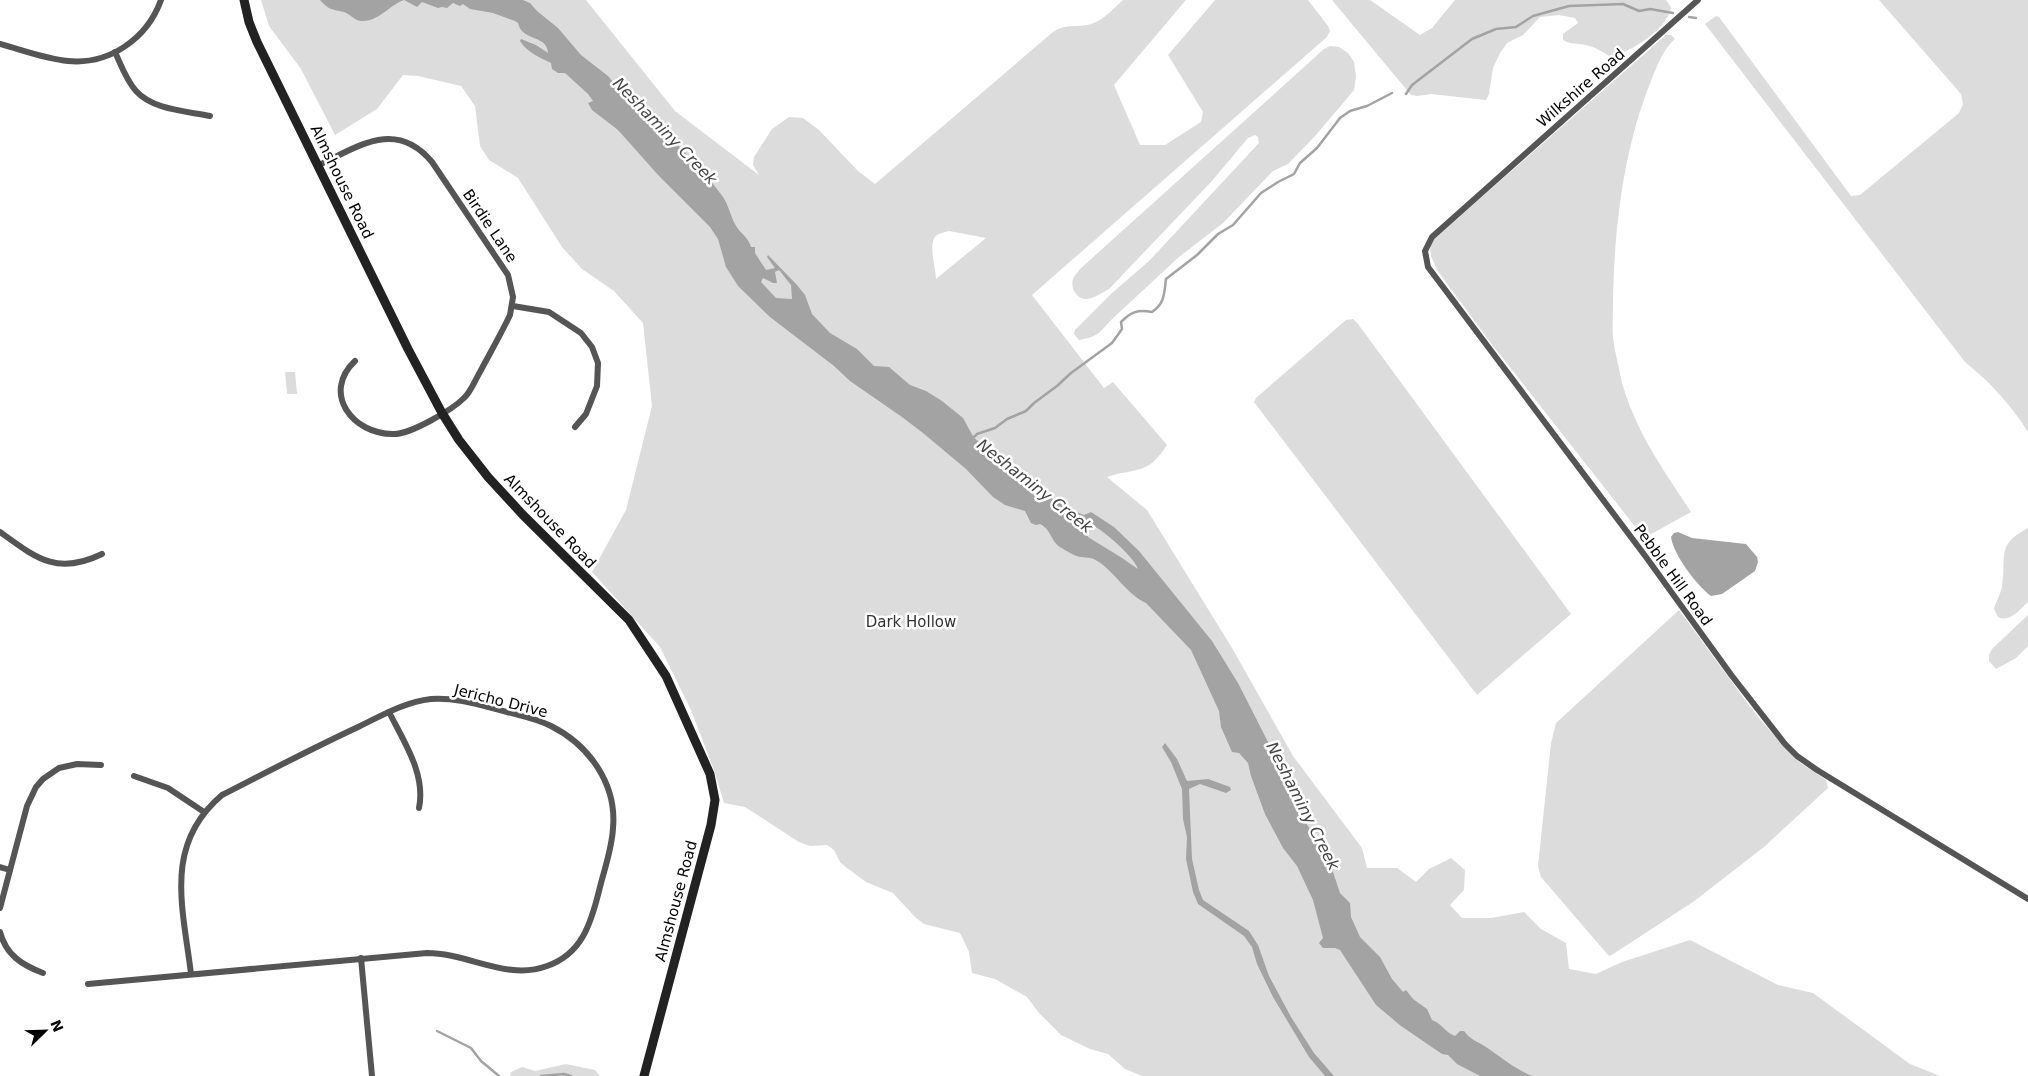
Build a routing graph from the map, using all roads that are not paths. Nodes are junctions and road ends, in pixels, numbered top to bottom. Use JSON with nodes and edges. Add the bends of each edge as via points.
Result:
{"nodes":[{"id":1,"x":161,"y":0,"type":"edge"},
{"id":2,"x":244,"y":0,"type":"edge"},
{"id":3,"x":1698,"y":0,"type":"edge"},
{"id":4,"x":0,"y":44,"type":"edge"},
{"id":5,"x":115,"y":52,"type":"junction"},
{"id":6,"x":210,"y":116,"type":"dead end"},
{"id":7,"x":318,"y":165,"type":"junction"},
{"id":8,"x":1480,"y":193,"type":"joint"},
{"id":9,"x":513,"y":306,"type":"junction"},
{"id":10,"x":354,"y":361,"type":"dead end"},
{"id":11,"x":442,"y":413,"type":"junction"},
{"id":12,"x":574,"y":427,"type":"dead end"},
{"id":13,"x":0,"y":532,"type":"edge"},
{"id":14,"x":102,"y":554,"type":"dead end"},
{"id":15,"x":389,"y":712,"type":"junction"},
{"id":16,"x":101,"y":765,"type":"dead end"},
{"id":17,"x":134,"y":776,"type":"dead end"},
{"id":18,"x":419,"y":808,"type":"dead end"},
{"id":19,"x":204,"y":812,"type":"junction"},
{"id":20,"x":0,"y":867,"type":"edge"},
{"id":21,"x":10,"y":870,"type":"junction"},
{"id":22,"x":2028,"y":899,"type":"edge"},
{"id":23,"x":0,"y":908,"type":"edge"},
{"id":24,"x":0,"y":932,"type":"edge"},
{"id":25,"x":361,"y":958,"type":"junction"},
{"id":26,"x":42,"y":973,"type":"dead end"},
{"id":27,"x":191,"y":974,"type":"junction"},
{"id":28,"x":88,"y":984,"type":"dead end"},
{"id":29,"x":372,"y":1076,"type":"edge"},
{"id":30,"x":644,"y":1076,"type":"edge"}],
"edges":[{"from":1,"to":5,"type":"street","via":[[142,33]]},
{"from":2,"to":7,"type":"main road","name":"Almshouse Road","via":[[257,42]]},
{"from":3,"to":8,"type":"street","name":"Wilkshire Road"},
{"from":4,"to":5,"type":"street","via":[[66,61],[89,61]]},
{"from":5,"to":6,"type":"street","via":[[129,82],[141,96],[161,106]]},
{"from":7,"to":9,"type":"street","name":"Birdie Lane","via":[[378,139],[401,140],[422,151],[505,270]]},
{"from":7,"to":11,"type":"main road","name":"Almshouse Road"},
{"from":8,"to":22,"type":"street","name":"Pebble Hill Road","via":[[1428,242],[1425,256],[1430,271],[1768,723],[1806,763]]},
{"from":9,"to":11,"type":"street","via":[[467,395]]},
{"from":9,"to":12,"type":"street","via":[[549,312],[581,333],[592,347],[598,363],[597,386],[586,414]]},
{"from":10,"to":11,"type":"street","via":[[342,376],[340,392],[349,413],[364,427],[383,434],[398,434]]},
{"from":11,"to":30,"type":"main road","name":"Almshouse Road","via":[[488,477],[618,608],[638,633],[674,691],[710,774],[715,800],[711,825]]},
{"from":13,"to":14,"type":"street","via":[[31,555],[48,562],[76,564]]},
{"from":15,"to":18,"type":"street","via":[[419,779],[422,797]]},
{"from":15,"to":19,"type":"street","name":"Jericho Drive","via":[[222,795]]},
{"from":15,"to":25,"type":"street","name":"Jericho Drive","via":[[420,701],[453,700],[550,726],[585,750],[602,774],[612,801],[613,829],[589,925],[582,940],[554,964],[519,971],[441,953]]},
{"from":16,"to":21,"type":"street","via":[[67,765],[42,779],[27,806]]},
{"from":17,"to":19,"type":"street","via":[[168,788]]},
{"from":19,"to":27,"type":"street","name":"Jericho Drive","via":[[191,832],[181,876]]},
{"from":20,"to":21,"type":"street"},
{"from":21,"to":23,"type":"street"},
{"from":24,"to":26,"type":"street","via":[[6,948],[16,960]]},
{"from":25,"to":27,"type":"street","name":"Jericho Drive"},
{"from":25,"to":29,"type":"street"},
{"from":27,"to":28,"type":"street","name":"Jericho Drive"}]}
